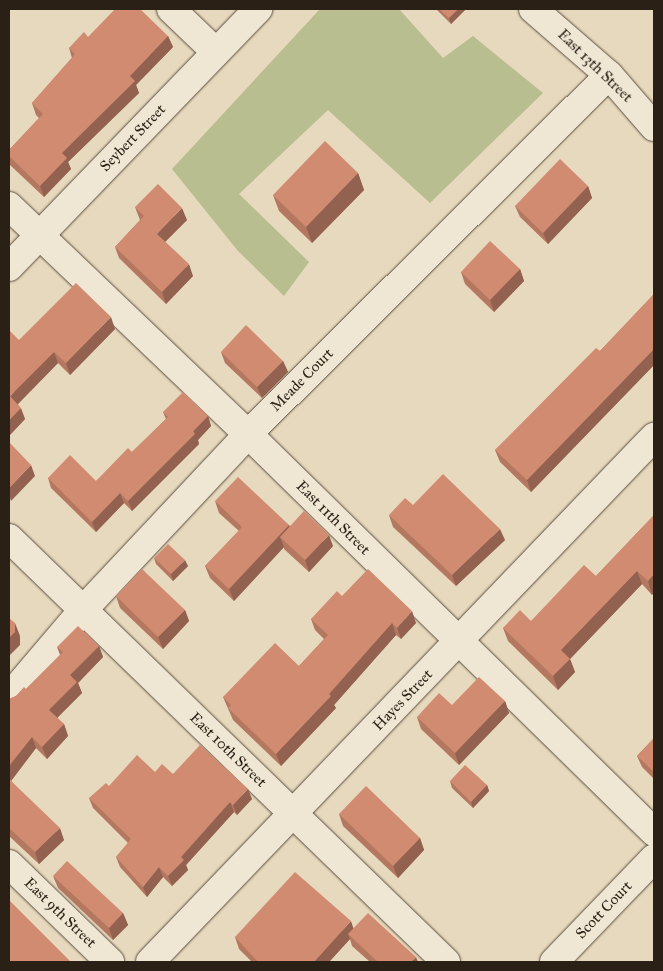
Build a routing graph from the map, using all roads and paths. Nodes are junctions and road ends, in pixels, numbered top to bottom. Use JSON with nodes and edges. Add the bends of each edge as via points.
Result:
{"nodes":[{"id":1,"x":171,"y":9,"type":"edge"},
{"id":2,"x":258,"y":9,"type":"edge"},
{"id":3,"x":534,"y":9,"type":"edge"},
{"id":4,"x":216,"y":52,"type":"junction"},
{"id":5,"x":609,"y":76,"type":"junction"},
{"id":6,"x":654,"y":126,"type":"edge"},
{"id":7,"x":9,"y":206,"type":"edge"},
{"id":8,"x":39,"y":236,"type":"junction"},
{"id":9,"x":9,"y":267,"type":"edge"},
{"id":10,"x":248,"y":434,"type":"junction"},
{"id":11,"x":654,"y":437,"type":"edge"},
{"id":12,"x":9,"y":538,"type":"edge"},
{"id":13,"x":83,"y":610,"type":"junction"},
{"id":14,"x":459,"y":642,"type":"junction"},
{"id":15,"x":9,"y":697,"type":"edge"},
{"id":16,"x":293,"y":814,"type":"junction"},
{"id":17,"x":654,"y":832,"type":"edge"},
{"id":18,"x":654,"y":858,"type":"edge"},
{"id":19,"x":9,"y":864,"type":"edge"},
{"id":20,"x":110,"y":962,"type":"edge"},
{"id":21,"x":150,"y":962,"type":"edge"},
{"id":22,"x":446,"y":962,"type":"edge"},
{"id":23,"x":554,"y":962,"type":"edge"}],
"edges":[{"from":1,"to":4,"type":"street"},
{"from":2,"to":4,"type":"street","name":"Seybert Street"},
{"from":3,"to":5,"type":"street","name":"East 13th Street"},
{"from":4,"to":8,"type":"street","name":"Seybert Street"},
{"from":5,"to":6,"type":"street","name":"East 13th Street"},
{"from":5,"to":10,"type":"street","name":"Meade Court"},
{"from":7,"to":8,"type":"street","name":"East 11th Street"},
{"from":8,"to":9,"type":"street","name":"Seybert Street"},
{"from":8,"to":10,"type":"street","name":"East 11th Street"},
{"from":10,"to":13,"type":"street","name":"Meade Court"},
{"from":10,"to":14,"type":"street","name":"East 11th Street"},
{"from":11,"to":14,"type":"street","name":"Hayes Street"},
{"from":12,"to":13,"type":"street","name":"East 10th Street"},
{"from":13,"to":15,"type":"street","name":"Meade Court"},
{"from":13,"to":16,"type":"street","name":"East 10th Street"},
{"from":14,"to":16,"type":"street","name":"Hayes Street"},
{"from":14,"to":17,"type":"street","name":"East 11th Street"},
{"from":16,"to":21,"type":"street","name":"Hayes Street"},
{"from":16,"to":22,"type":"street","name":"East 10th Street"},
{"from":18,"to":23,"type":"street","name":"Scott Court"},
{"from":19,"to":20,"type":"street","name":"East 9th Street"}]}
